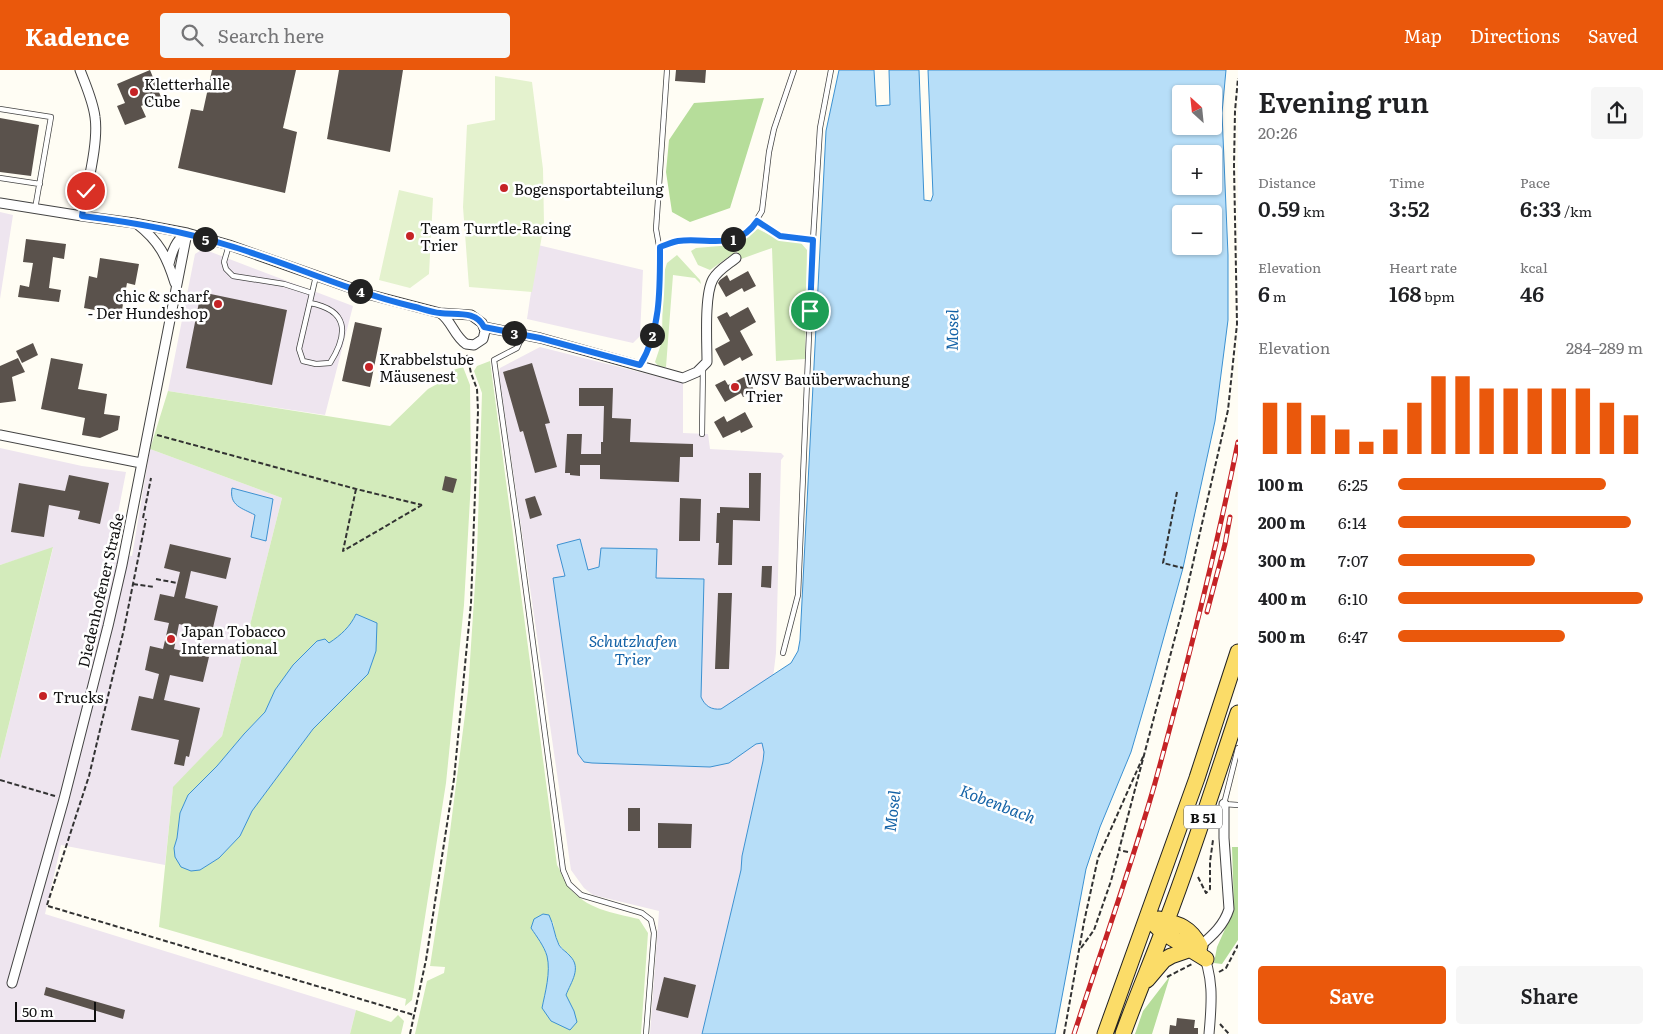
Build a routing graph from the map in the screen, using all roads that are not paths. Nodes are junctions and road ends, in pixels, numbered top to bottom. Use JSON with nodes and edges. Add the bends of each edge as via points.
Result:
{"nodes":[{"id":1,"x":80,"y":70,"type":"edge"},
{"id":2,"x":667,"y":70,"type":"edge"},
{"id":3,"x":794,"y":70,"type":"edge"},
{"id":4,"x":831,"y":70,"type":"edge"},
{"id":5,"x":0,"y":109,"type":"edge"},
{"id":6,"x":0,"y":178,"type":"edge"},
{"id":7,"x":40,"y":184,"type":"junction"},
{"id":8,"x":0,"y":203,"type":"edge"},
{"id":9,"x":36,"y":209,"type":"junction"},
{"id":10,"x":82,"y":216,"type":"junction"},
{"id":11,"x":757,"y":221,"type":"junction"},
{"id":12,"x":134,"y":223,"type":"junction"},
{"id":13,"x":187,"y":233,"type":"junction"},
{"id":14,"x":813,"y":240,"type":"junction"},
{"id":15,"x":229,"y":245,"type":"junction"},
{"id":16,"x":660,"y":247,"type":"junction"},
{"id":17,"x":736,"y":258,"type":"dead end"},
{"id":18,"x":169,"y":264,"type":"junction"},
{"id":19,"x":316,"y":276,"type":"junction"},
{"id":20,"x":176,"y":286,"type":"junction"},
{"id":21,"x":312,"y":293,"type":"junction"},
{"id":22,"x":310,"y":303,"type":"junction"},
{"id":23,"x":440,"y":313,"type":"junction"},
{"id":24,"x":465,"y":314,"type":"junction"},
{"id":25,"x":484,"y":327,"type":"junction"},
{"id":26,"x":456,"y":332,"type":"junction"},
{"id":27,"x":523,"y":334,"type":"junction"},
{"id":28,"x":640,"y":365,"type":"junction"},
{"id":29,"x":703,"y":367,"type":"junction"},
{"id":30,"x":702,"y":434,"type":"dead end"},
{"id":31,"x":0,"y":435,"type":"edge"},
{"id":32,"x":141,"y":463,"type":"junction"},
{"id":33,"x":1238,"y":652,"type":"edge"},
{"id":34,"x":783,"y":653,"type":"dead end"},
{"id":35,"x":1238,"y":713,"type":"edge"},
{"id":36,"x":1238,"y":748,"type":"edge"},
{"id":37,"x":1224,"y":804,"type":"junction"},
{"id":38,"x":1238,"y":805,"type":"edge"},
{"id":39,"x":1148,"y":916,"type":"junction"},
{"id":40,"x":1164,"y":927,"type":"junction"},
{"id":41,"x":1189,"y":930,"type":"junction"},
{"id":42,"x":1218,"y":930,"type":"junction"},
{"id":43,"x":1201,"y":957,"type":"junction"},
{"id":44,"x":12,"y":983,"type":"dead end"},
{"id":45,"x":1138,"y":991,"type":"junction"},
{"id":46,"x":646,"y":1034,"type":"edge"},
{"id":47,"x":1105,"y":1034,"type":"edge"},
{"id":48,"x":1123,"y":1034,"type":"edge"},
{"id":49,"x":1208,"y":1034,"type":"edge"}],
"edges":[{"from":1,"to":10,"type":"street","via":[[92,101],[96,137]]},
{"from":2,"to":16,"type":"lane","via":[[656,229]]},
{"from":3,"to":11,"type":"lane","via":[[774,129],[762,211]]},
{"from":4,"to":14,"type":"lane","via":[[820,128]]},
{"from":5,"to":7,"type":"lane","via":[[51,117]]},
{"from":6,"to":7,"type":"lane"},
{"from":7,"to":9,"type":"lane"},
{"from":8,"to":9,"type":"street"},
{"from":9,"to":10,"type":"street"},
{"from":10,"to":12,"type":"street"},
{"from":11,"to":14,"type":"lane","via":[[780,236]]},
{"from":11,"to":16,"type":"lane","via":[[750,232],[736,239],[678,241]]},
{"from":12,"to":13,"type":"street"},
{"from":12,"to":18,"type":"street","name":"Diedenhofener Straße","via":[[154,239]]},
{"from":13,"to":15,"type":"street"},
{"from":13,"to":18,"type":"street","via":[[174,248]]},
{"from":13,"to":20,"type":"street","name":"Diedenhofener Straße"},
{"from":14,"to":34,"type":"lane","via":[[798,595]]},
{"from":15,"to":19,"type":"street"},
{"from":15,"to":21,"type":"lane","via":[[224,262],[226,270],[233,276],[284,284]]},
{"from":16,"to":28,"type":"lane","via":[[657,313],[649,350]]},
{"from":17,"to":29,"type":"street","via":[[712,280],[708,295],[707,362]]},
{"from":18,"to":20,"type":"street","name":"Diedenhofener Straße"},
{"from":19,"to":21,"type":"lane"},
{"from":19,"to":23,"type":"street"},
{"from":20,"to":32,"type":"street","name":"Diedenhofener Straße"},
{"from":21,"to":22,"type":"lane"},
{"from":22,"to":22,"type":"lane","via":[[299,349],[304,361],[330,363],[342,334],[342,320],[322,305]]},
{"from":23,"to":24,"type":"street"},
{"from":23,"to":26,"type":"street"},
{"from":24,"to":25,"type":"street","via":[[479,319]]},
{"from":24,"to":26,"type":"street","via":[[459,318]]},
{"from":25,"to":26,"type":"street","via":[[483,339],[478,344],[468,345]]},
{"from":25,"to":27,"type":"street"},
{"from":27,"to":28,"type":"street"},
{"from":27,"to":46,"type":"lane","via":[[517,348],[494,360],[563,870],[569,884],[581,895],[642,913],[651,920],[654,933]]},
{"from":28,"to":29,"type":"street","via":[[678,378]]},
{"from":29,"to":30,"type":"lane"},
{"from":31,"to":32,"type":"street"},
{"from":32,"to":44,"type":"street","name":"Diedenhofener Straße","via":[[116,591],[64,799]]},
{"from":33,"to":39,"type":"main road","number":"B 51"},
{"from":35,"to":40,"type":"main road","number":"B 51"},
{"from":36,"to":37,"type":"lane"},
{"from":37,"to":38,"type":"lane"},
{"from":37,"to":42,"type":"street","via":[[1229,909]]},
{"from":39,"to":40,"type":"main road"},
{"from":39,"to":47,"type":"main road","number":"B 51"},
{"from":40,"to":41,"type":"main road"},
{"from":40,"to":43,"type":"main road"},
{"from":40,"to":45,"type":"main road","number":"B 51"},
{"from":41,"to":42,"type":"street","via":[[1208,934]]},
{"from":41,"to":43,"type":"main road","via":[[1194,935]]},
{"from":42,"to":43,"type":"street"},
{"from":43,"to":45,"type":"main road","via":[[1171,956]]},
{"from":43,"to":49,"type":"street","via":[[1211,1001]]},
{"from":45,"to":48,"type":"main road","number":"B 51"}]}
